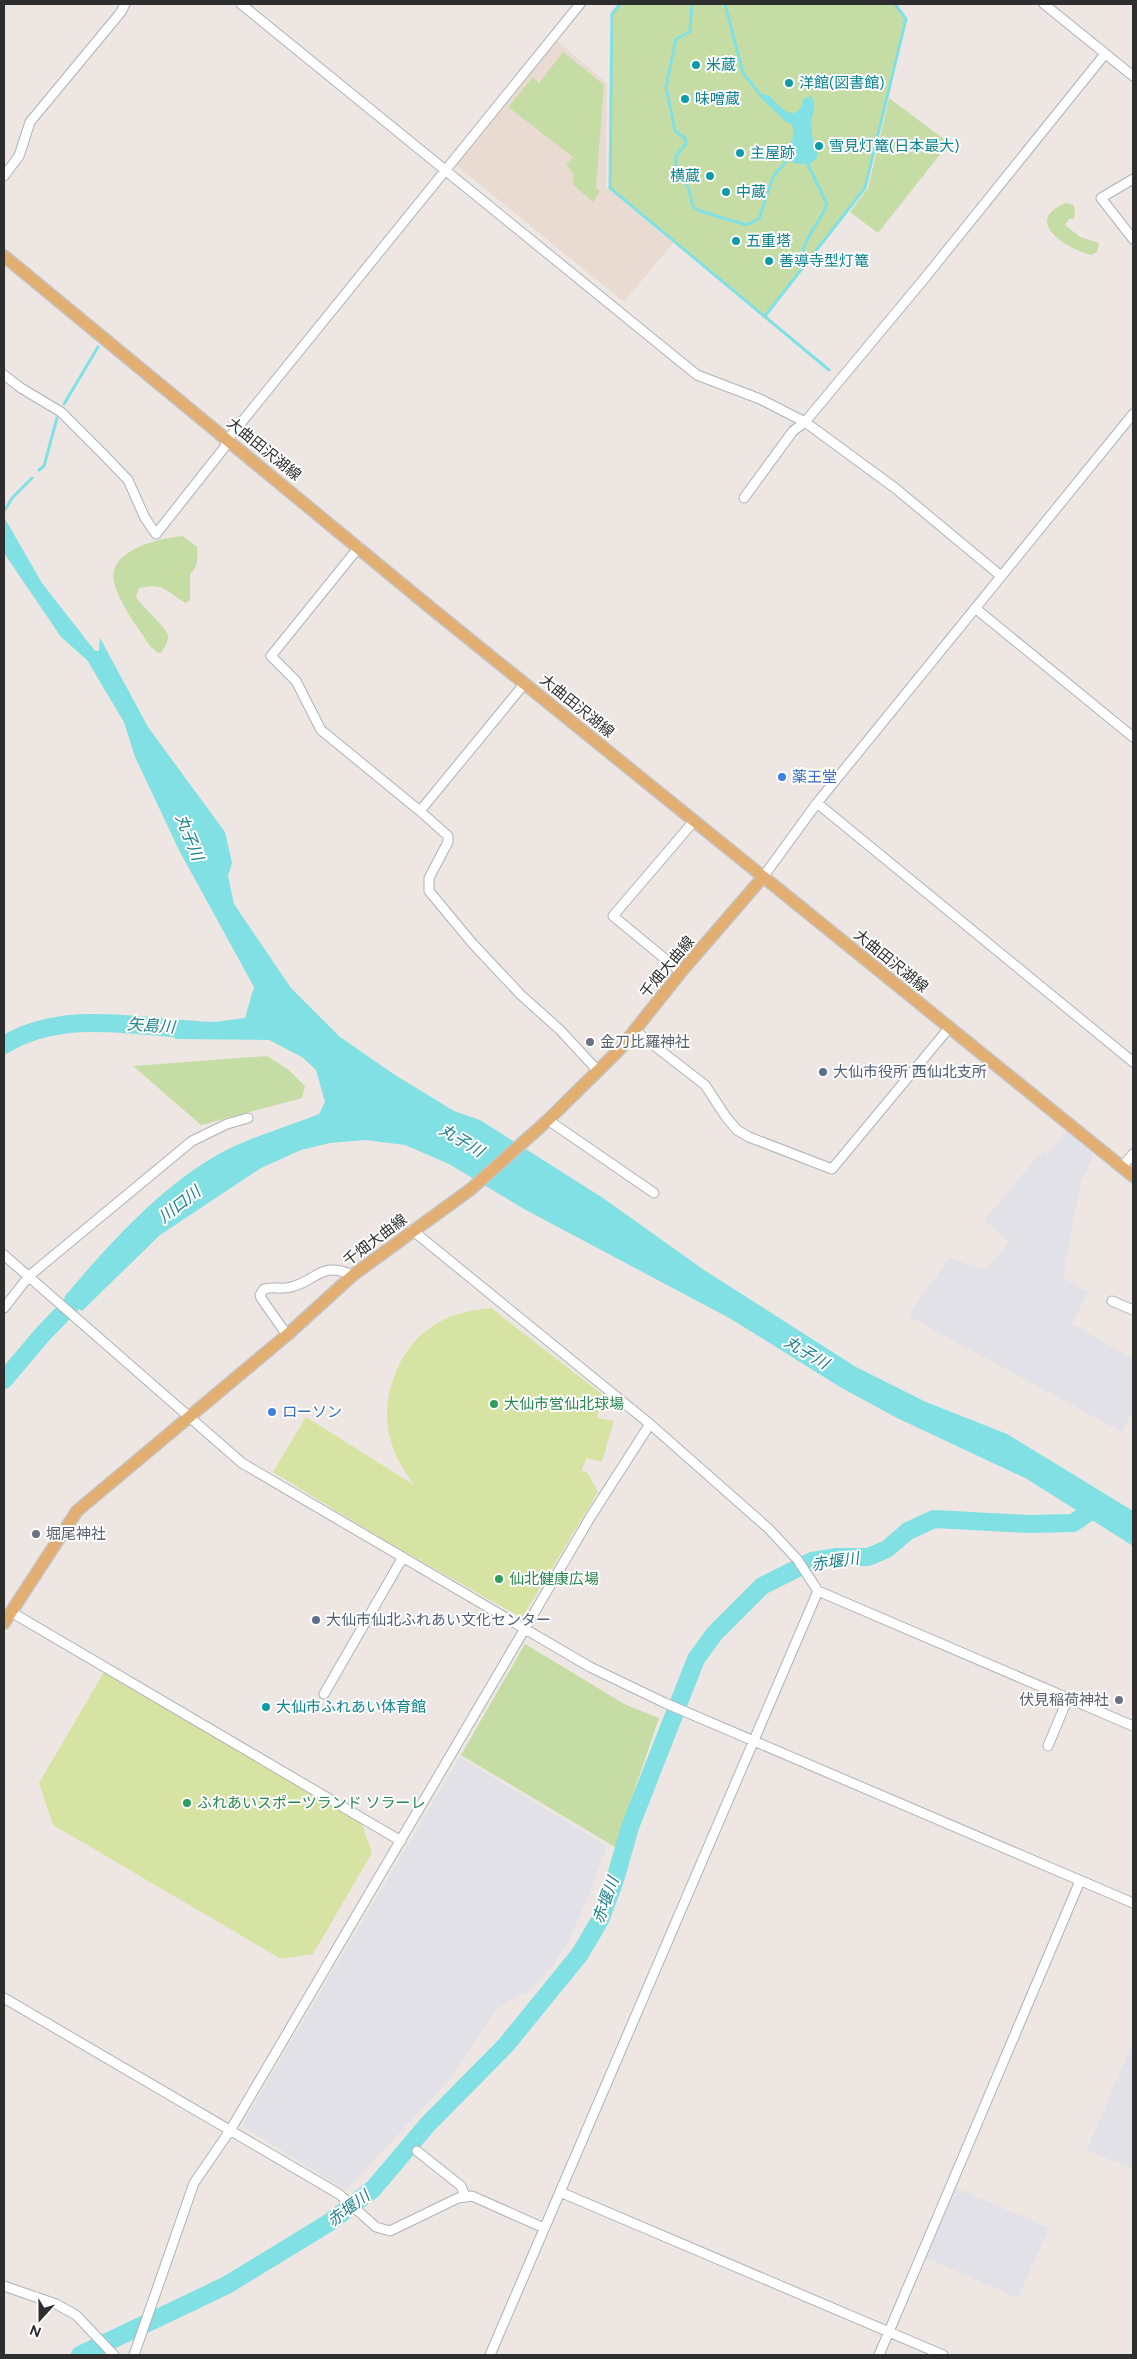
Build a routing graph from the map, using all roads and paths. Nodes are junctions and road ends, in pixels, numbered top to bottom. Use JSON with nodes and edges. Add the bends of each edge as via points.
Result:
{"nodes":[{"id":1,"x":126,"y":4,"type":"edge"},
{"id":2,"x":241,"y":4,"type":"edge"},
{"id":3,"x":580,"y":4,"type":"edge"},
{"id":4,"x":1044,"y":4,"type":"edge"},
{"id":5,"x":1106,"y":54,"type":"junction"},
{"id":6,"x":1133,"y":76,"type":"edge"},
{"id":7,"x":447,"y":170,"type":"junction"},
{"id":8,"x":4,"y":176,"type":"edge"},
{"id":9,"x":1133,"y":179,"type":"edge"},
{"id":10,"x":1133,"y":239,"type":"edge"},
{"id":11,"x":4,"y":256,"type":"edge"},
{"id":12,"x":4,"y":375,"type":"edge"},
{"id":13,"x":1133,"y":414,"type":"edge"},
{"id":14,"x":805,"y":422,"type":"junction"},
{"id":15,"x":228,"y":439,"type":"junction"},
{"id":16,"x":744,"y":498,"type":"dead end"},
{"id":17,"x":359,"y":548,"type":"junction"},
{"id":18,"x":1001,"y":576,"type":"junction"},
{"id":19,"x":975,"y":608,"type":"junction"},
{"id":20,"x":525,"y":683,"type":"junction"},
{"id":21,"x":1133,"y":737,"type":"edge"},
{"id":22,"x":817,"y":803,"type":"junction"},
{"id":23,"x":420,"y":811,"type":"junction"},
{"id":24,"x":694,"y":821,"type":"junction"},
{"id":25,"x":763,"y":877,"type":"junction"},
{"id":26,"x":682,"y":972,"type":"junction"},
{"id":27,"x":949,"y":1028,"type":"junction"},
{"id":28,"x":634,"y":1030,"type":"junction"},
{"id":29,"x":1133,"y":1062,"type":"edge"},
{"id":30,"x":598,"y":1071,"type":"junction"},
{"id":31,"x":248,"y":1118,"type":"dead end"},
{"id":32,"x":548,"y":1120,"type":"junction"},
{"id":33,"x":1133,"y":1154,"type":"edge"},
{"id":34,"x":1122,"y":1167,"type":"junction"},
{"id":35,"x":1133,"y":1176,"type":"edge"},
{"id":36,"x":654,"y":1193,"type":"dead end"},
{"id":37,"x":412,"y":1230,"type":"junction"},
{"id":38,"x":4,"y":1255,"type":"edge"},
{"id":39,"x":353,"y":1275,"type":"junction"},
{"id":40,"x":28,"y":1276,"type":"junction"},
{"id":41,"x":1112,"y":1301,"type":"dead end"},
{"id":42,"x":4,"y":1308,"type":"edge"},
{"id":43,"x":1133,"y":1310,"type":"edge"},
{"id":44,"x":287,"y":1335,"type":"junction"},
{"id":45,"x":189,"y":1416,"type":"junction"},
{"id":46,"x":650,"y":1424,"type":"junction"},
{"id":47,"x":403,"y":1557,"type":"junction"},
{"id":48,"x":818,"y":1591,"type":"junction"},
{"id":49,"x":11,"y":1612,"type":"junction"},
{"id":50,"x":4,"y":1623,"type":"edge"},
{"id":51,"x":526,"y":1629,"type":"junction"},
{"id":52,"x":324,"y":1694,"type":"dead end"},
{"id":53,"x":1068,"y":1698,"type":"junction"},
{"id":54,"x":1133,"y":1726,"type":"edge"},
{"id":55,"x":753,"y":1740,"type":"junction"},
{"id":56,"x":1048,"y":1746,"type":"dead end"},
{"id":57,"x":401,"y":1841,"type":"junction"},
{"id":58,"x":1080,"y":1880,"type":"junction"},
{"id":59,"x":1133,"y":1903,"type":"edge"},
{"id":60,"x":4,"y":1998,"type":"edge"},
{"id":61,"x":230,"y":2129,"type":"junction"},
{"id":62,"x":417,"y":2151,"type":"dead end"},
{"id":63,"x":560,"y":2192,"type":"junction"},
{"id":64,"x":465,"y":2196,"type":"junction"},
{"id":65,"x":544,"y":2228,"type":"junction"},
{"id":66,"x":4,"y":2286,"type":"edge"},
{"id":67,"x":888,"y":2332,"type":"junction"},
{"id":68,"x":112,"y":2354,"type":"edge"},
{"id":69,"x":134,"y":2355,"type":"edge"},
{"id":70,"x":490,"y":2355,"type":"edge"},
{"id":71,"x":879,"y":2355,"type":"edge"},
{"id":72,"x":943,"y":2355,"type":"edge"}],
"edges":[{"from":1,"to":8,"type":"street","via":[[30,122],[19,156]]},
{"from":2,"to":7,"type":"street"},
{"from":3,"to":7,"type":"street"},
{"from":4,"to":5,"type":"street"},
{"from":5,"to":6,"type":"street"},
{"from":5,"to":14,"type":"street"},
{"from":7,"to":14,"type":"street","via":[[697,375],[760,399]]},
{"from":7,"to":15,"type":"street"},
{"from":9,"to":10,"type":"street","via":[[1101,198]]},
{"from":11,"to":15,"type":"main road","name":"大曲田沢湖線"},
{"from":12,"to":15,"type":"street","via":[[61,412],[128,480],[156,534]]},
{"from":13,"to":18,"type":"street"},
{"from":14,"to":16,"type":"street","via":[[793,431]]},
{"from":14,"to":18,"type":"street","via":[[896,488]]},
{"from":15,"to":17,"type":"main road","name":"大曲田沢湖線"},
{"from":17,"to":20,"type":"main road","name":"大曲田沢湖線"},
{"from":17,"to":23,"type":"street","via":[[271,656],[296,681],[321,730]]},
{"from":18,"to":19,"type":"street"},
{"from":19,"to":21,"type":"street"},
{"from":19,"to":22,"type":"street"},
{"from":20,"to":23,"type":"street"},
{"from":20,"to":24,"type":"main road","name":"大曲田沢湖線"},
{"from":22,"to":25,"type":"street"},
{"from":22,"to":29,"type":"street"},
{"from":23,"to":30,"type":"street","via":[[448,836],[429,878],[429,891],[473,944]]},
{"from":24,"to":25,"type":"main road","name":"大曲田沢湖線"},
{"from":24,"to":26,"type":"street","via":[[613,916]]},
{"from":25,"to":26,"type":"main road","name":"千畑大曲線"},
{"from":25,"to":27,"type":"main road","name":"大曲田沢湖線"},
{"from":26,"to":28,"type":"main road","name":"千畑大曲線"},
{"from":27,"to":28,"type":"street","via":[[832,1169],[737,1130],[705,1085]]},
{"from":27,"to":34,"type":"main road","name":"大曲田沢湖線"},
{"from":28,"to":30,"type":"main road","name":"千畑大曲線"},
{"from":30,"to":32,"type":"main road","name":"千畑大曲線"},
{"from":31,"to":40,"type":"street","via":[[192,1141]]},
{"from":32,"to":36,"type":"street"},
{"from":32,"to":37,"type":"main road","name":"千畑大曲線","via":[[471,1189]]},
{"from":33,"to":34,"type":"street"},
{"from":34,"to":35,"type":"main road","name":"大曲田沢湖線"},
{"from":37,"to":39,"type":"main road","name":"千畑大曲線"},
{"from":37,"to":46,"type":"street"},
{"from":38,"to":40,"type":"street"},
{"from":39,"to":44,"type":"main road","name":"千畑大曲線"},
{"from":39,"to":44,"type":"street","via":[[330,1269],[320,1271],[296,1286],[264,1289],[261,1298]]},
{"from":40,"to":42,"type":"street"},
{"from":40,"to":45,"type":"street"},
{"from":41,"to":43,"type":"street"},
{"from":44,"to":45,"type":"main road","name":"千畑大曲線"},
{"from":45,"to":47,"type":"street","via":[[242,1463]]},
{"from":45,"to":49,"type":"main road","name":"千畑大曲線","via":[[77,1511]]},
{"from":46,"to":48,"type":"street","via":[[769,1528],[797,1559]]},
{"from":46,"to":51,"type":"street","via":[[591,1516]]},
{"from":47,"to":51,"type":"street"},
{"from":47,"to":52,"type":"street"},
{"from":48,"to":53,"type":"street"},
{"from":48,"to":55,"type":"street"},
{"from":49,"to":50,"type":"main road","name":"千畑大曲線"},
{"from":49,"to":57,"type":"street"},
{"from":51,"to":55,"type":"street","via":[[590,1667]]},
{"from":51,"to":57,"type":"street"},
{"from":53,"to":54,"type":"street"},
{"from":53,"to":56,"type":"street"},
{"from":55,"to":58,"type":"street"},
{"from":55,"to":63,"type":"street"},
{"from":57,"to":61,"type":"street"},
{"from":58,"to":59,"type":"street"},
{"from":58,"to":67,"type":"street"},
{"from":60,"to":61,"type":"street"},
{"from":61,"to":64,"type":"street","via":[[339,2194],[376,2227],[390,2231]]},
{"from":61,"to":69,"type":"street","via":[[194,2183]]},
{"from":62,"to":64,"type":"street","via":[[461,2186]]},
{"from":63,"to":65,"type":"street"},
{"from":63,"to":67,"type":"street"},
{"from":64,"to":65,"type":"street","via":[[472,2196]]},
{"from":65,"to":70,"type":"street"},
{"from":66,"to":68,"type":"street","via":[[56,2304],[76,2315]]},
{"from":67,"to":71,"type":"street"},
{"from":67,"to":72,"type":"street"}]}
